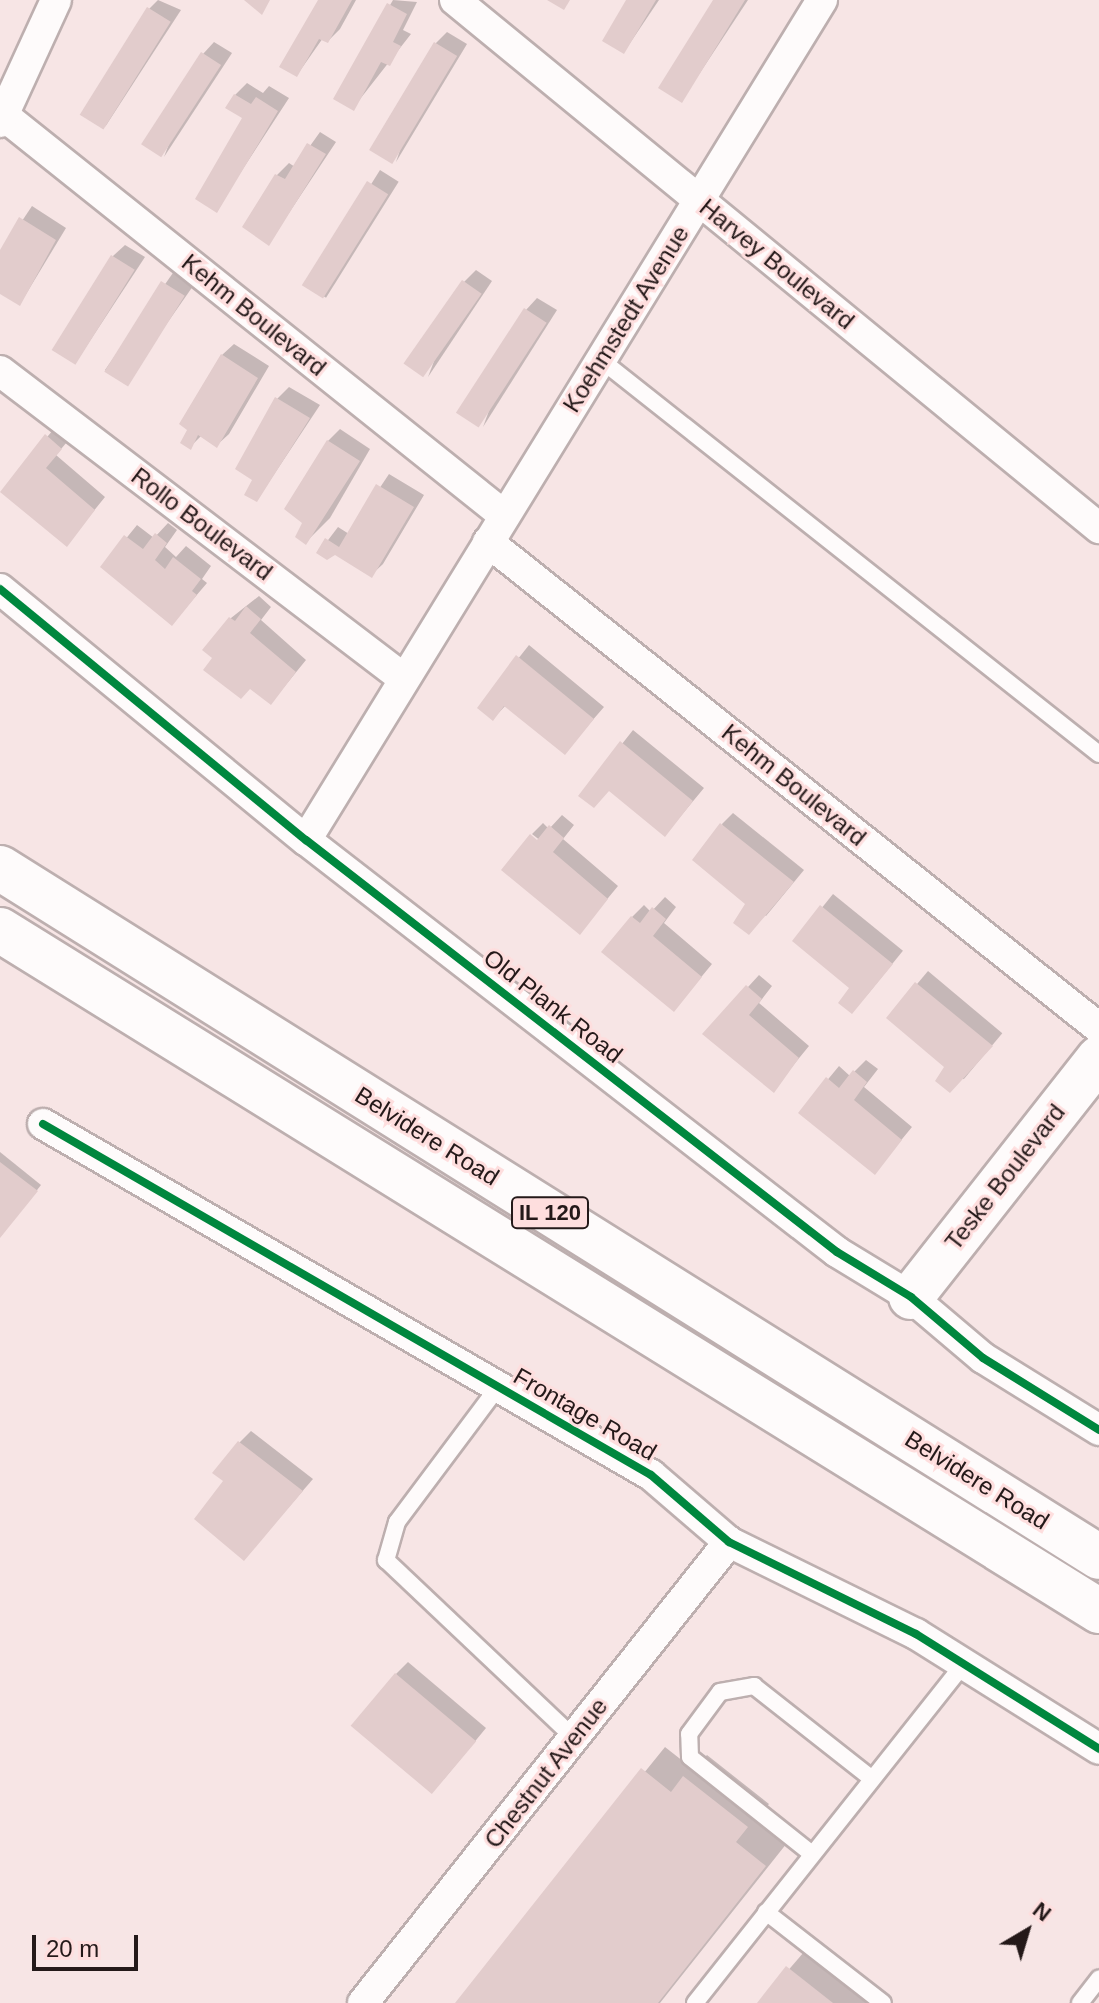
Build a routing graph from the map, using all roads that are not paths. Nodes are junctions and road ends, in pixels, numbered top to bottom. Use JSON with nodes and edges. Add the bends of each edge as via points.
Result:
{"nodes":[{"id":1,"x":56,"y":0,"type":"edge"},
{"id":2,"x":455,"y":0,"type":"edge"},
{"id":3,"x":822,"y":0,"type":"edge"},
{"id":4,"x":2,"y":118,"type":"edge"},
{"id":5,"x":699,"y":200,"type":"junction"},
{"id":6,"x":601,"y":360,"type":"junction"},
{"id":7,"x":0,"y":371,"type":"edge"},
{"id":8,"x":505,"y":516,"type":"junction"},
{"id":9,"x":1099,"y":528,"type":"edge"},
{"id":10,"x":488,"y":542,"type":"junction"},
{"id":11,"x":0,"y":589,"type":"edge"},
{"id":12,"x":403,"y":678,"type":"junction"},
{"id":13,"x":1099,"y":754,"type":"edge"},
{"id":14,"x":306,"y":840,"type":"junction"},
{"id":15,"x":0,"y":868,"type":"edge"},
{"id":16,"x":0,"y":930,"type":"edge"},
{"id":17,"x":1099,"y":1028,"type":"edge"},
{"id":18,"x":1099,"y":1058,"type":"edge"},
{"id":19,"x":43,"y":1124,"type":"dead end"},
{"id":20,"x":911,"y":1297,"type":"junction"},
{"id":21,"x":498,"y":1387,"type":"junction"},
{"id":22,"x":1099,"y":1430,"type":"edge"},
{"id":23,"x":729,"y":1542,"type":"junction"},
{"id":24,"x":1099,"y":1557,"type":"edge"},
{"id":25,"x":1099,"y":1611,"type":"edge"},
{"id":26,"x":963,"y":1665,"type":"junction"},
{"id":27,"x":574,"y":1738,"type":"junction"},
{"id":28,"x":1099,"y":1749,"type":"edge"},
{"id":29,"x":872,"y":1779,"type":"junction"},
{"id":30,"x":812,"y":1854,"type":"junction"},
{"id":31,"x":766,"y":1912,"type":"junction"},
{"id":32,"x":1099,"y":1979,"type":"edge"},
{"id":33,"x":363,"y":2003,"type":"edge"},
{"id":34,"x":695,"y":2003,"type":"edge"},
{"id":35,"x":883,"y":2003,"type":"edge"},
{"id":36,"x":1080,"y":2003,"type":"edge"}],
"edges":[{"from":1,"to":4,"type":"street"},
{"from":2,"to":5,"type":"street","name":"Harvey Boulevard"},
{"from":3,"to":5,"type":"street","name":"Koehmstedt Avenue"},
{"from":4,"to":8,"type":"street","name":"Kehm Boulevard"},
{"from":5,"to":6,"type":"street","name":"Koehmstedt Avenue"},
{"from":5,"to":9,"type":"street","name":"Harvey Boulevard"},
{"from":6,"to":8,"type":"street","name":"Koehmstedt Avenue"},
{"from":6,"to":13,"type":"lane"},
{"from":7,"to":12,"type":"street","name":"Rollo Boulevard"},
{"from":8,"to":10,"type":"street","name":"Koehmstedt Avenue"},
{"from":10,"to":12,"type":"street"},
{"from":10,"to":17,"type":"street","name":"Kehm Boulevard"},
{"from":11,"to":14,"type":"street","name":"Old Plank Road"},
{"from":12,"to":14,"type":"street"},
{"from":14,"to":20,"type":"street","name":"Old Plank Road","via":[[837,1252]]},
{"from":15,"to":24,"type":"main road","name":"Belvidere Road","number":"IL 120"},
{"from":16,"to":25,"type":"main road","name":"Belvidere Road","number":"IL 120"},
{"from":18,"to":20,"type":"main road","name":"Teske Boulevard"},
{"from":19,"to":21,"type":"street","name":"Frontage Road"},
{"from":20,"to":22,"type":"street","name":"Old Plank Road","via":[[983,1358]]},
{"from":21,"to":23,"type":"street","name":"Frontage Road","via":[[651,1475]]},
{"from":21,"to":27,"type":"lane","via":[[397,1522],[386,1560]]},
{"from":23,"to":26,"type":"street","name":"Frontage Road","via":[[916,1634]]},
{"from":23,"to":27,"type":"street","name":"Chestnut Avenue"},
{"from":26,"to":28,"type":"street","name":"Frontage Road"},
{"from":26,"to":29,"type":"lane"},
{"from":27,"to":33,"type":"street","name":"Chestnut Avenue"},
{"from":29,"to":30,"type":"lane"},
{"from":29,"to":30,"type":"lane","via":[[754,1686],[720,1692],[689,1734],[690,1757]]},
{"from":30,"to":31,"type":"lane"},
{"from":31,"to":34,"type":"lane"},
{"from":31,"to":35,"type":"lane"},
{"from":32,"to":36,"type":"lane"}]}
